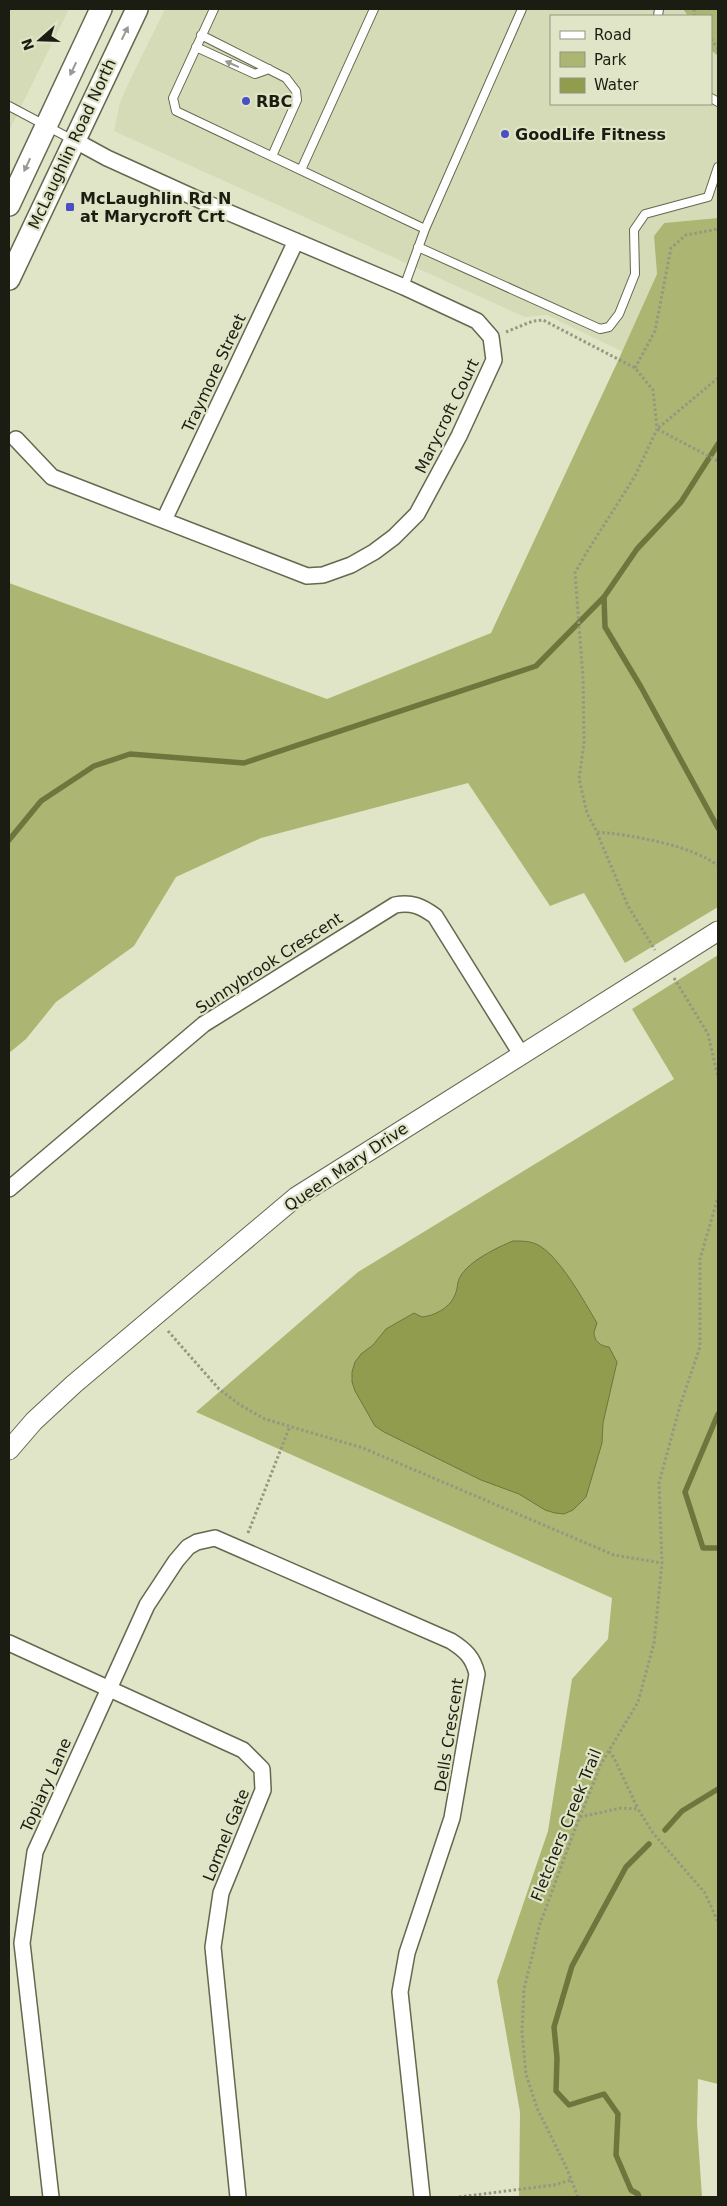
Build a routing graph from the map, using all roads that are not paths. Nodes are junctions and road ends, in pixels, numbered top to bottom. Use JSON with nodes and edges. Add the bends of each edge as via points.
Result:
{"nodes":[{"id":1,"x":101,"y":9,"type":"edge"},
{"id":2,"x":137,"y":9,"type":"edge"},
{"id":3,"x":214,"y":9,"type":"edge"},
{"id":4,"x":374,"y":9,"type":"edge"},
{"id":5,"x":523,"y":9,"type":"edge"},
{"id":6,"x":201,"y":35,"type":"junction"},
{"id":7,"x":196,"y":47,"type":"junction"},
{"id":8,"x":269,"y":68,"type":"junction"},
{"id":9,"x":9,"y":106,"type":"edge"},
{"id":10,"x":46,"y":125,"type":"junction"},
{"id":11,"x":74,"y":140,"type":"junction"},
{"id":12,"x":272,"y":156,"type":"junction"},
{"id":13,"x":718,"y":167,"type":"edge"},
{"id":14,"x":301,"y":170,"type":"junction"},
{"id":15,"x":9,"y":205,"type":"edge"},
{"id":16,"x":425,"y":228,"type":"junction"},
{"id":17,"x":296,"y":241,"type":"junction"},
{"id":18,"x":418,"y":247,"type":"junction"},
{"id":19,"x":9,"y":279,"type":"edge"},
{"id":20,"x":404,"y":286,"type":"junction"},
{"id":21,"x":16,"y":439,"type":"dead end"},
{"id":22,"x":164,"y":520,"type":"junction"},
{"id":23,"x":718,"y":930,"type":"edge"},
{"id":24,"x":521,"y":1054,"type":"junction"},
{"id":25,"x":9,"y":1189,"type":"edge"},
{"id":26,"x":11,"y":1443,"type":"edge"},
{"id":27,"x":9,"y":1643,"type":"edge"},
{"id":28,"x":108,"y":1689,"type":"junction"},
{"id":29,"x":51,"y":2197,"type":"edge"},
{"id":30,"x":238,"y":2197,"type":"edge"},
{"id":31,"x":422,"y":2197,"type":"edge"}],
"edges":[{"from":1,"to":10,"type":"main road","name":"McLaughlin Road North","one_way":true},
{"from":11,"to":2,"type":"main road","name":"McLaughlin Road North","one_way":true},
{"from":3,"to":6,"type":"lane"},
{"from":4,"to":14,"type":"lane"},
{"from":5,"to":16,"type":"lane"},
{"from":6,"to":7,"type":"lane"},
{"from":6,"to":8,"type":"lane"},
{"from":8,"to":7,"type":"lane","one_way":true,"via":[[255,74]]},
{"from":7,"to":12,"type":"lane","via":[[173,98],[176,111]]},
{"from":8,"to":12,"type":"lane","via":[[292,84],[297,100]]},
{"from":9,"to":10,"type":"lane"},
{"from":10,"to":11,"type":"lane"},
{"from":10,"to":15,"type":"main road","name":"McLaughlin Road North","one_way":true},
{"from":11,"to":17,"type":"street","via":[[107,158]]},
{"from":11,"to":19,"type":"main road","name":"McLaughlin Road North"},
{"from":12,"to":14,"type":"lane"},
{"from":13,"to":18,"type":"lane","via":[[708,197],[645,214],[634,230],[635,274],[619,314],[609,327],[600,329]]},
{"from":14,"to":16,"type":"lane"},
{"from":16,"to":18,"type":"lane"},
{"from":17,"to":20,"type":"street"},
{"from":17,"to":22,"type":"street","name":"Traymore Street"},
{"from":18,"to":20,"type":"lane"},
{"from":20,"to":22,"type":"street","name":"Marycroft Court","via":[[477,321],[491,337],[494,360],[418,514],[394,537],[359,561],[323,575],[307,576]]},
{"from":21,"to":22,"type":"street","name":"Marycroft Court","via":[[52,477]]},
{"from":23,"to":24,"type":"street","name":"Queen Mary Drive"},
{"from":24,"to":25,"type":"street","name":"Sunnybrook Crescent","via":[[435,916],[410,903],[395,905],[204,1024]]},
{"from":24,"to":26,"type":"street","name":"Queen Mary Drive","via":[[296,1198],[74,1384]]},
{"from":27,"to":28,"type":"street","name":"Lormel Gate"},
{"from":28,"to":29,"type":"street","name":"Topiary Lane","via":[[35,1852],[22,1942]]},
{"from":28,"to":30,"type":"street","name":"Lormel Gate","via":[[244,1750],[262,1769],[263,1790],[221,1893],[213,1947]]},
{"from":28,"to":31,"type":"street","name":"Dells Crescent","via":[[147,1604],[176,1561],[188,1547],[215,1538],[466,1650],[477,1674],[452,1818],[407,1953],[400,1992]]}]}
